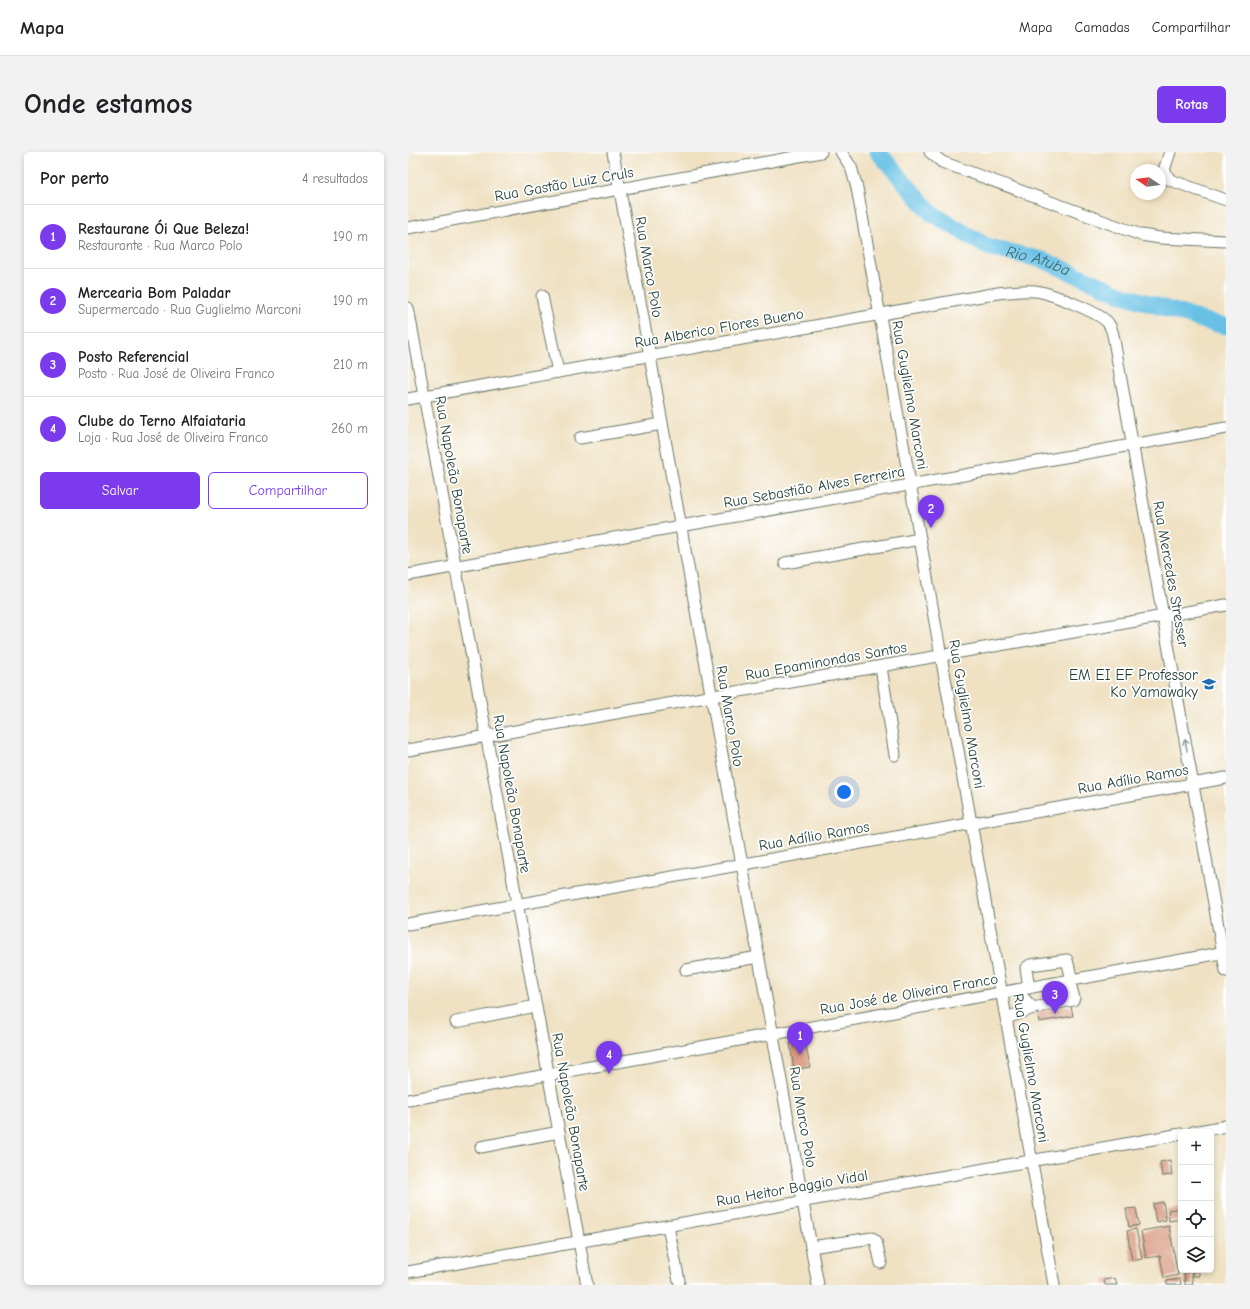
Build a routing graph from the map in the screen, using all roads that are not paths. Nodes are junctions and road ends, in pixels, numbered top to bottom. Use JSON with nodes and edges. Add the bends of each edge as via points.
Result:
{"nodes":[{"id":1,"x":612,"y":152,"type":"edge"},
{"id":2,"x":820,"y":152,"type":"edge"},
{"id":3,"x":841,"y":152,"type":"edge"},
{"id":4,"x":930,"y":152,"type":"edge"},
{"id":5,"x":1170,"y":152,"type":"edge"},
{"id":6,"x":619,"y":189,"type":"junction"},
{"id":7,"x":1226,"y":200,"type":"edge"},
{"id":8,"x":408,"y":228,"type":"edge"},
{"id":9,"x":1226,"y":241,"type":"edge"},
{"id":10,"x":542,"y":296,"type":"dead end"},
{"id":11,"x":408,"y":308,"type":"edge"},
{"id":12,"x":880,"y":314,"type":"junction"},
{"id":13,"x":1109,"y":324,"type":"joint"},
{"id":14,"x":649,"y":356,"type":"junction"},
{"id":15,"x":558,"y":372,"type":"junction"},
{"id":16,"x":424,"y":396,"type":"junction"},
{"id":17,"x":408,"y":399,"type":"edge"},
{"id":18,"x":662,"y":424,"type":"junction"},
{"id":19,"x":1226,"y":428,"type":"edge"},
{"id":20,"x":580,"y":438,"type":"dead end"},
{"id":21,"x":1133,"y":445,"type":"junction"},
{"id":22,"x":911,"y":485,"type":"junction"},
{"id":23,"x":680,"y":526,"type":"junction"},
{"id":24,"x":920,"y":539,"type":"junction"},
{"id":25,"x":785,"y":563,"type":"dead end"},
{"id":26,"x":456,"y":567,"type":"junction"},
{"id":27,"x":408,"y":576,"type":"edge"},
{"id":28,"x":1226,"y":605,"type":"edge"},
{"id":29,"x":1163,"y":616,"type":"junction"},
{"id":30,"x":941,"y":656,"type":"junction"},
{"id":31,"x":881,"y":666,"type":"junction"},
{"id":32,"x":711,"y":697,"type":"junction"},
{"id":33,"x":487,"y":736,"type":"junction"},
{"id":34,"x":408,"y":750,"type":"edge"},
{"id":35,"x":895,"y":755,"type":"dead end"},
{"id":36,"x":1226,"y":778,"type":"edge"},
{"id":37,"x":1193,"y":784,"type":"junction"},
{"id":38,"x":972,"y":823,"type":"junction"},
{"id":39,"x":742,"y":864,"type":"junction"},
{"id":40,"x":518,"y":904,"type":"junction"},
{"id":41,"x":408,"y":924,"type":"edge"},
{"id":42,"x":1224,"y":952,"type":"edge"},
{"id":43,"x":758,"y":957,"type":"junction"},
{"id":44,"x":686,"y":970,"type":"dead end"},
{"id":45,"x":1226,"y":971,"type":"edge"},
{"id":46,"x":1071,"y":980,"type":"junction"},
{"id":47,"x":1029,"y":988,"type":"junction"},
{"id":48,"x":1016,"y":990,"type":"junction"},
{"id":49,"x":1002,"y":992,"type":"junction"},
{"id":50,"x":536,"y":1006,"type":"junction"},
{"id":51,"x":1033,"y":1008,"type":"junction"},
{"id":52,"x":1006,"y":1018,"type":"junction"},
{"id":53,"x":456,"y":1022,"type":"dead end"},
{"id":54,"x":772,"y":1034,"type":"junction"},
{"id":55,"x":549,"y":1075,"type":"junction"},
{"id":56,"x":408,"y":1100,"type":"edge"},
{"id":57,"x":1226,"y":1126,"type":"edge"},
{"id":58,"x":1210,"y":1129,"type":"edge"},
{"id":59,"x":559,"y":1132,"type":"junction"},
{"id":60,"x":1178,"y":1135,"type":"edge"},
{"id":61,"x":481,"y":1147,"type":"dead end"},
{"id":62,"x":1032,"y":1161,"type":"junction"},
{"id":63,"x":803,"y":1202,"type":"junction"},
{"id":64,"x":668,"y":1226,"type":"junction"},
{"id":65,"x":579,"y":1242,"type":"junction"},
{"id":66,"x":811,"y":1247,"type":"junction"},
{"id":67,"x":881,"y":1262,"type":"dead end"},
{"id":68,"x":408,"y":1272,"type":"edge"},
{"id":69,"x":680,"y":1281,"type":"dead end"},
{"id":70,"x":587,"y":1285,"type":"edge"},
{"id":71,"x":818,"y":1285,"type":"edge"},
{"id":72,"x":1054,"y":1285,"type":"edge"}],
"edges":[{"from":1,"to":6,"type":"street","name":"Rua Marco Polo"},
{"from":2,"to":6,"type":"street","name":"Rua Gastão Luiz Cruls"},
{"from":3,"to":12,"type":"street","name":"Rua Guglielmo Marconi","via":[[855,176]]},
{"from":4,"to":9,"type":"street","via":[[942,162],[1141,235]]},
{"from":5,"to":7,"type":"street","via":[[1164,170],[1170,180]]},
{"from":6,"to":8,"type":"street","name":"Rua Gastão Luiz Cruls"},
{"from":6,"to":14,"type":"street","name":"Rua Marco Polo"},
{"from":10,"to":15,"type":"street"},
{"from":11,"to":16,"type":"street","name":"Rua Napoleão Bonaparte"},
{"from":12,"to":13,"type":"street","name":"Rua Alberico Flores Bueno","via":[[985,295],[1037,291],[1102,316]]},
{"from":12,"to":14,"type":"street","name":"Rua Alberico Flores Bueno"},
{"from":12,"to":22,"type":"street","name":"Rua Guglielmo Marconi"},
{"from":13,"to":21,"type":"street","name":"Rua Mercedes Stresser"},
{"from":14,"to":15,"type":"street","name":"Rua Alberico Flores Bueno"},
{"from":14,"to":18,"type":"street","name":"Rua Marco Polo"},
{"from":15,"to":16,"type":"street","name":"Rua Alberico Flores Bueno"},
{"from":16,"to":17,"type":"street","name":"Rua Alberico Flores Bueno"},
{"from":16,"to":26,"type":"street","name":"Rua Napoleão Bonaparte"},
{"from":18,"to":20,"type":"street"},
{"from":18,"to":23,"type":"street","name":"Rua Marco Polo"},
{"from":19,"to":21,"type":"street","name":"Rua Sebastião Alves Ferreira"},
{"from":21,"to":22,"type":"street","name":"Rua Sebastião Alves Ferreira"},
{"from":21,"to":29,"type":"street","name":"Rua Mercedes Stresser"},
{"from":22,"to":23,"type":"street","name":"Rua Sebastião Alves Ferreira"},
{"from":22,"to":24,"type":"street","name":"Rua Guglielmo Marconi"},
{"from":23,"to":26,"type":"street","name":"Rua Sebastião Alves Ferreira"},
{"from":23,"to":32,"type":"street","name":"Rua Marco Polo"},
{"from":24,"to":25,"type":"street"},
{"from":24,"to":30,"type":"street","name":"Rua Guglielmo Marconi"},
{"from":26,"to":27,"type":"street","name":"Rua Sebastião Alves Ferreira"},
{"from":26,"to":33,"type":"street","name":"Rua Napoleão Bonaparte"},
{"from":28,"to":29,"type":"street","name":"Rua Epaminondas Santos"},
{"from":29,"to":30,"type":"street","name":"Rua Epaminondas Santos"},
{"from":37,"to":29,"type":"street","name":"Rua Mercedes Stresser","one_way":true},
{"from":30,"to":31,"type":"street","name":"Rua Epaminondas Santos"},
{"from":30,"to":38,"type":"street","name":"Rua Guglielmo Marconi"},
{"from":31,"to":32,"type":"street","name":"Rua Epaminondas Santos"},
{"from":31,"to":35,"type":"street"},
{"from":32,"to":33,"type":"street","name":"Rua Epaminondas Santos"},
{"from":32,"to":39,"type":"street","name":"Rua Marco Polo"},
{"from":33,"to":34,"type":"street","name":"Rua Epaminondas Santos"},
{"from":33,"to":40,"type":"street","name":"Rua Napoleão Bonaparte"},
{"from":36,"to":37,"type":"street","name":"Rua Adílio Ramos"},
{"from":37,"to":38,"type":"street","name":"Rua Adílio Ramos"},
{"from":37,"to":42,"type":"street","name":"Rua Mercedes Stresser"},
{"from":38,"to":39,"type":"street","name":"Rua Adílio Ramos"},
{"from":38,"to":49,"type":"street","name":"Rua Guglielmo Marconi"},
{"from":39,"to":40,"type":"street","name":"Rua Adílio Ramos"},
{"from":39,"to":43,"type":"street","name":"Rua Marco Polo"},
{"from":40,"to":41,"type":"street","name":"Rua Adílio Ramos"},
{"from":40,"to":50,"type":"street","name":"Rua Napoleão Bonaparte"},
{"from":42,"to":45,"type":"street","name":"Rua Mercedes Stresser"},
{"from":42,"to":46,"type":"street","name":"Rua José de Oliveira Franco"},
{"from":43,"to":44,"type":"street"},
{"from":43,"to":54,"type":"street","name":"Rua Marco Polo"},
{"from":46,"to":47,"type":"street","name":"Rua José de Oliveira Franco"},
{"from":46,"to":47,"type":"street","via":[[1066,960],[1030,965],[1026,968]]},
{"from":46,"to":51,"type":"street","via":[[1073,1000]]},
{"from":47,"to":48,"type":"street","name":"Rua José de Oliveira Franco"},
{"from":48,"to":49,"type":"street","name":"Rua José de Oliveira Franco"},
{"from":48,"to":51,"type":"street"},
{"from":49,"to":52,"type":"street","name":"Rua Guglielmo Marconi"},
{"from":49,"to":54,"type":"street","name":"Rua José de Oliveira Franco"},
{"from":50,"to":53,"type":"street"},
{"from":50,"to":55,"type":"street","name":"Rua Napoleão Bonaparte"},
{"from":51,"to":52,"type":"street"},
{"from":52,"to":62,"type":"street","name":"Rua Guglielmo Marconi"},
{"from":54,"to":55,"type":"street","name":"Rua José de Oliveira Franco"},
{"from":54,"to":63,"type":"street","name":"Rua Marco Polo"},
{"from":55,"to":56,"type":"street","name":"Rua José de Oliveira Franco"},
{"from":55,"to":59,"type":"street","name":"Rua Napoleão Bonaparte"},
{"from":57,"to":58,"type":"street"},
{"from":59,"to":61,"type":"street"},
{"from":59,"to":65,"type":"street","name":"Rua Napoleão Bonaparte"},
{"from":60,"to":62,"type":"street","name":"Rua Heitor Baggio Vidal"},
{"from":62,"to":63,"type":"street","name":"Rua Heitor Baggio Vidal"},
{"from":62,"to":72,"type":"street","name":"Rua Guglielmo Marconi"},
{"from":63,"to":64,"type":"street","name":"Rua Heitor Baggio Vidal"},
{"from":63,"to":66,"type":"street","name":"Rua Marco Polo"},
{"from":64,"to":65,"type":"street","name":"Rua Heitor Baggio Vidal"},
{"from":64,"to":69,"type":"street"},
{"from":65,"to":68,"type":"street","name":"Rua Heitor Baggio Vidal"},
{"from":65,"to":70,"type":"street","name":"Rua Napoleão Bonaparte"},
{"from":66,"to":67,"type":"street","via":[[872,1238],[876,1240]]},
{"from":66,"to":71,"type":"street","name":"Rua Marco Polo"}]}
